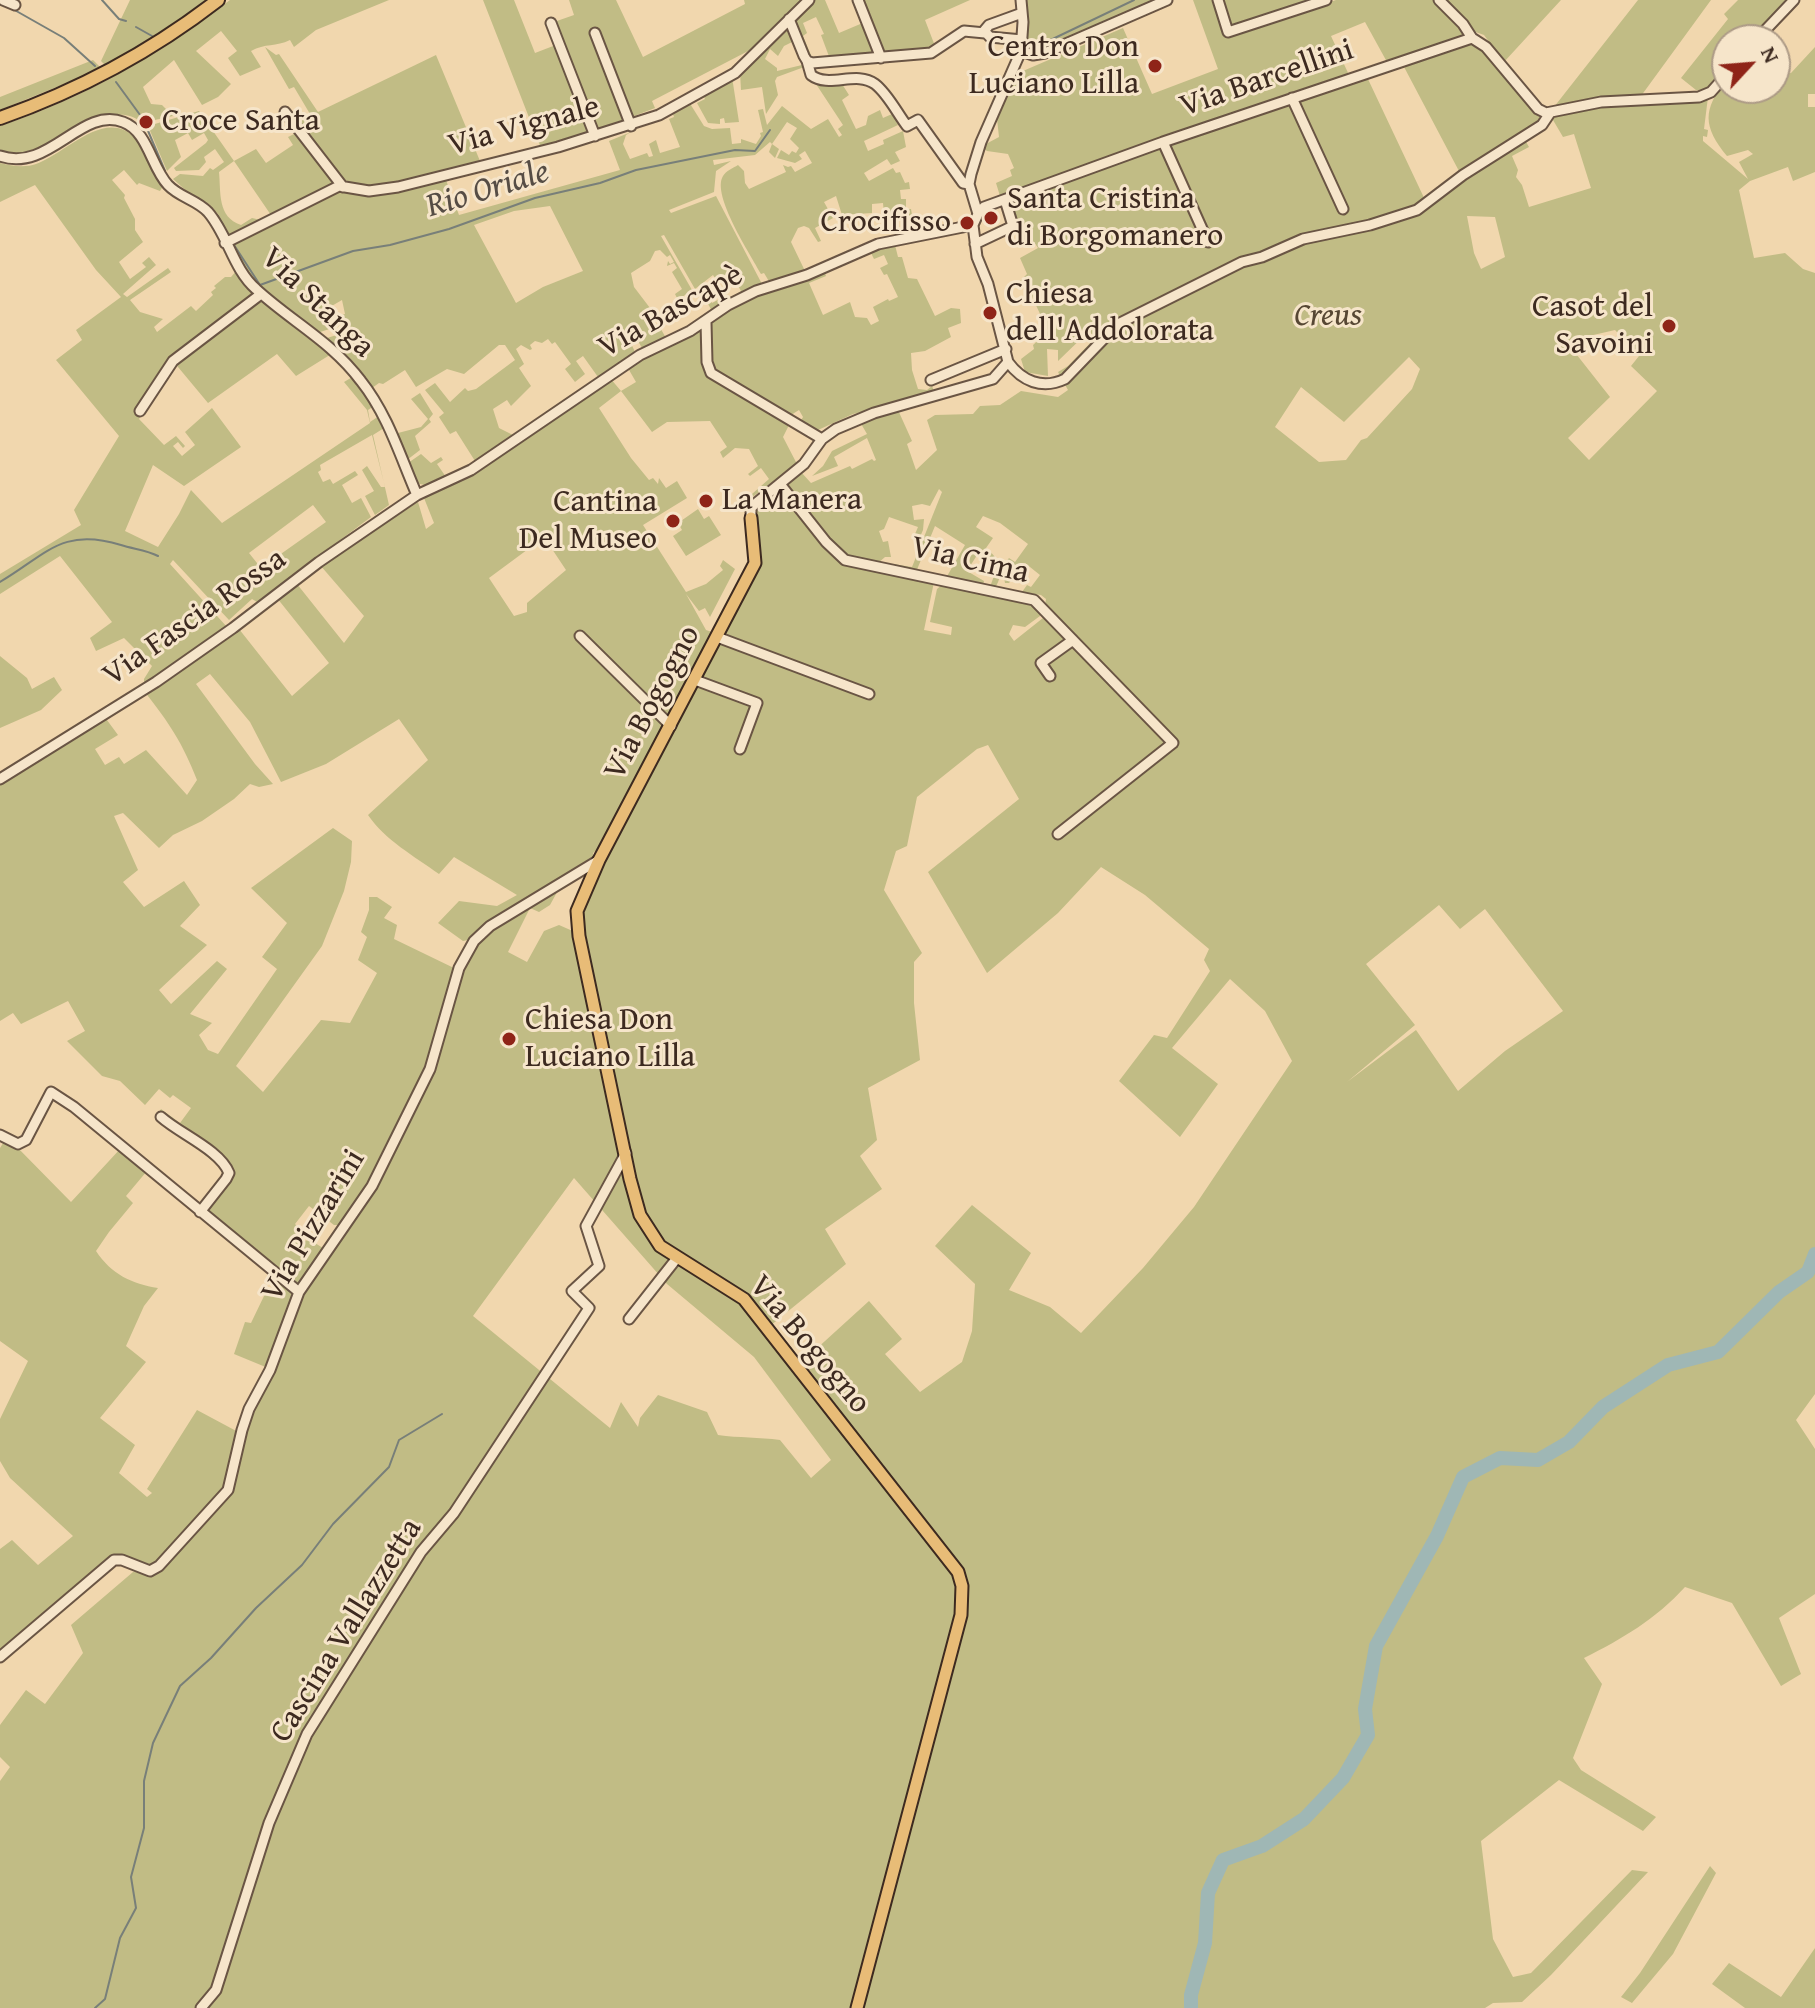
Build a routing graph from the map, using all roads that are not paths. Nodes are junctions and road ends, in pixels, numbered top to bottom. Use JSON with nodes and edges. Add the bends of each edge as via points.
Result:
{"nodes":[{"id":1,"x":3,"y":0,"type":"edge"},
{"id":2,"x":218,"y":0,"type":"edge"},
{"id":3,"x":809,"y":0,"type":"edge"},
{"id":4,"x":858,"y":0,"type":"edge"},
{"id":5,"x":1021,"y":0,"type":"edge"},
{"id":6,"x":1167,"y":0,"type":"edge"},
{"id":7,"x":1218,"y":0,"type":"edge"},
{"id":8,"x":1326,"y":0,"type":"edge"},
{"id":9,"x":1439,"y":0,"type":"edge"},
{"id":10,"x":1794,"y":0,"type":"edge"},
{"id":11,"x":15,"y":5,"type":"dead end"},
{"id":12,"x":1022,"y":13,"type":"junction"},
{"id":13,"x":789,"y":19,"type":"junction"},
{"id":14,"x":551,"y":23,"type":"dead end"},
{"id":15,"x":1771,"y":24,"type":"edge"},
{"id":16,"x":595,"y":33,"type":"dead end"},
{"id":17,"x":985,"y":33,"type":"junction"},
{"id":18,"x":1472,"y":38,"type":"junction"},
{"id":19,"x":1021,"y":46,"type":"junction"},
{"id":20,"x":881,"y":58,"type":"junction"},
{"id":21,"x":807,"y":61,"type":"junction"},
{"id":22,"x":1711,"y":92,"type":"edge"},
{"id":23,"x":1292,"y":98,"type":"junction"},
{"id":24,"x":285,"y":112,"type":"dead end"},
{"id":25,"x":1550,"y":113,"type":"junction"},
{"id":26,"x":0,"y":118,"type":"edge"},
{"id":27,"x":631,"y":126,"type":"junction"},
{"id":28,"x":595,"y":136,"type":"junction"},
{"id":29,"x":1163,"y":142,"type":"junction"},
{"id":30,"x":0,"y":156,"type":"edge"},
{"id":31,"x":969,"y":184,"type":"junction"},
{"id":32,"x":343,"y":187,"type":"junction"},
{"id":33,"x":1005,"y":200,"type":"junction"},
{"id":34,"x":1343,"y":209,"type":"dead end"},
{"id":35,"x":978,"y":214,"type":"junction"},
{"id":36,"x":973,"y":225,"type":"junction"},
{"id":37,"x":1208,"y":242,"type":"dead end"},
{"id":38,"x":225,"y":243,"type":"junction"},
{"id":39,"x":975,"y":244,"type":"junction"},
{"id":40,"x":261,"y":294,"type":"junction"},
{"id":41,"x":706,"y":322,"type":"junction"},
{"id":42,"x":1006,"y":349,"type":"junction"},
{"id":43,"x":1008,"y":362,"type":"junction"},
{"id":44,"x":931,"y":380,"type":"dead end"},
{"id":45,"x":140,"y":411,"type":"dead end"},
{"id":46,"x":822,"y":439,"type":"junction"},
{"id":47,"x":780,"y":484,"type":"junction"},
{"id":48,"x":417,"y":495,"type":"junction"},
{"id":49,"x":751,"y":518,"type":"joint"},
{"id":50,"x":580,"y":636,"type":"dead end"},
{"id":51,"x":717,"y":637,"type":"junction"},
{"id":52,"x":1073,"y":640,"type":"junction"},
{"id":53,"x":1050,"y":676,"type":"dead end"},
{"id":54,"x":695,"y":680,"type":"junction"},
{"id":55,"x":869,"y":694,"type":"dead end"},
{"id":56,"x":671,"y":726,"type":"junction"},
{"id":57,"x":740,"y":749,"type":"dead end"},
{"id":58,"x":0,"y":779,"type":"edge"},
{"id":59,"x":1058,"y":834,"type":"dead end"},
{"id":60,"x":599,"y":860,"type":"junction"},
{"id":61,"x":161,"y":1117,"type":"dead end"},
{"id":62,"x":0,"y":1135,"type":"edge"},
{"id":63,"x":626,"y":1153,"type":"junction"},
{"id":64,"x":200,"y":1212,"type":"junction"},
{"id":65,"x":677,"y":1258,"type":"junction"},
{"id":66,"x":299,"y":1292,"type":"junction"},
{"id":67,"x":629,"y":1319,"type":"dead end"},
{"id":68,"x":0,"y":1657,"type":"edge"},
{"id":69,"x":201,"y":2008,"type":"edge"},
{"id":70,"x":857,"y":2008,"type":"edge"}],
"edges":[{"from":1,"to":11,"type":"street"},
{"from":2,"to":26,"type":"highway","via":[[131,61]]},
{"from":3,"to":13,"type":"street","name":"Via Vignale"},
{"from":4,"to":20,"type":"street"},
{"from":5,"to":12,"type":"street"},
{"from":6,"to":19,"type":"street","via":[[1045,53],[1033,55]]},
{"from":7,"to":8,"type":"street","via":[[1228,32]]},
{"from":9,"to":18,"type":"street"},
{"from":10,"to":15,"type":"street"},
{"from":12,"to":17,"type":"street","via":[[989,25]]},
{"from":12,"to":19,"type":"street"},
{"from":13,"to":21,"type":"street"},
{"from":13,"to":27,"type":"street","name":"Via Vignale","via":[[735,73]]},
{"from":14,"to":28,"type":"street"},
{"from":16,"to":27,"type":"street"},
{"from":17,"to":19,"type":"street"},
{"from":17,"to":20,"type":"street","via":[[964,31],[931,53]]},
{"from":18,"to":23,"type":"street","name":"Via Barcellini"},
{"from":18,"to":25,"type":"street","via":[[1486,47],[1538,109]]},
{"from":19,"to":31,"type":"street"},
{"from":20,"to":21,"type":"street"},
{"from":21,"to":31,"type":"street","via":[[811,75],[821,80],[872,82],[905,124],[918,120],[963,183]]},
{"from":22,"to":25,"type":"street","via":[[1601,102]]},
{"from":23,"to":29,"type":"street","name":"Via Barcellini"},
{"from":23,"to":34,"type":"street"},
{"from":24,"to":32,"type":"street"},
{"from":25,"to":43,"type":"street","via":[[1542,125],[1417,210],[1303,239],[1242,262],[1118,324],[1055,384],[1029,381]]},
{"from":27,"to":28,"type":"street","name":"Via Vignale"},
{"from":28,"to":32,"type":"street","name":"Via Vignale","via":[[398,187]]},
{"from":29,"to":33,"type":"street","name":"Via Barcellini"},
{"from":29,"to":37,"type":"street"},
{"from":30,"to":38,"type":"street","name":"Via Stanga","via":[[38,156],[93,123],[125,122],[139,133],[161,177],[208,212]]},
{"from":31,"to":35,"type":"street"},
{"from":32,"to":38,"type":"street","name":"Via Vignale"},
{"from":33,"to":35,"type":"street","name":"Via Barcellini"},
{"from":33,"to":39,"type":"street","via":[[1014,224]]},
{"from":35,"to":36,"type":"street"},
{"from":36,"to":39,"type":"street"},
{"from":36,"to":41,"type":"street","name":"Via Bascapè","via":[[878,244],[756,291]]},
{"from":38,"to":40,"type":"street","name":"Via Stanga"},
{"from":39,"to":42,"type":"street"},
{"from":40,"to":45,"type":"street","via":[[173,361]]},
{"from":40,"to":48,"type":"street","name":"Via Stanga","via":[[318,335],[360,379],[384,414]]},
{"from":41,"to":46,"type":"street","via":[[711,373]]},
{"from":41,"to":48,"type":"street","name":"Via Bascapè","via":[[640,355],[471,470]]},
{"from":42,"to":43,"type":"street"},
{"from":42,"to":44,"type":"street"},
{"from":43,"to":46,"type":"street","via":[[993,379],[856,419]]},
{"from":46,"to":47,"type":"street"},
{"from":47,"to":49,"type":"street","via":[[751,508]]},
{"from":47,"to":52,"type":"street","name":"Via Cima","via":[[845,560],[1022,596],[1041,605]]},
{"from":48,"to":58,"type":"street","name":"Via Fascia Rossa","via":[[156,682]]},
{"from":49,"to":51,"type":"main road","name":"Via Bogogno","via":[[757,560]]},
{"from":50,"to":56,"type":"street"},
{"from":51,"to":54,"type":"main road","name":"Via Bogogno"},
{"from":51,"to":55,"type":"street"},
{"from":52,"to":53,"type":"street","via":[[1041,663]]},
{"from":52,"to":59,"type":"street","name":"Via Cima","via":[[1173,743]]},
{"from":54,"to":56,"type":"main road","name":"Via Bogogno"},
{"from":54,"to":57,"type":"street","via":[[757,703]]},
{"from":56,"to":60,"type":"main road","name":"Via Bogogno"},
{"from":60,"to":63,"type":"main road","name":"Via Bogogno","via":[[577,911],[579,936]]},
{"from":60,"to":66,"type":"street","name":"Via Pizzarini","via":[[474,941],[459,968],[430,1069],[372,1186]]},
{"from":61,"to":64,"type":"street","via":[[227,1168],[226,1179]]},
{"from":62,"to":64,"type":"street","via":[[18,1144],[26,1140],[51,1092]]},
{"from":63,"to":65,"type":"main road","name":"Via Bogogno","via":[[640,1215],[651,1236]]},
{"from":63,"to":69,"type":"street","name":"Cascina Vallazzetta","via":[[586,1226],[599,1266],[572,1291],[589,1307],[454,1513],[421,1552],[307,1734],[269,1823],[216,1990]]},
{"from":64,"to":66,"type":"street"},
{"from":65,"to":67,"type":"street"},
{"from":65,"to":70,"type":"main road","name":"Via Bogogno","via":[[744,1299],[958,1572],[962,1586],[961,1615]]},
{"from":66,"to":68,"type":"street","name":"Via Pizzarini","via":[[249,1409],[228,1490],[159,1566],[150,1571],[114,1560]]}]}
